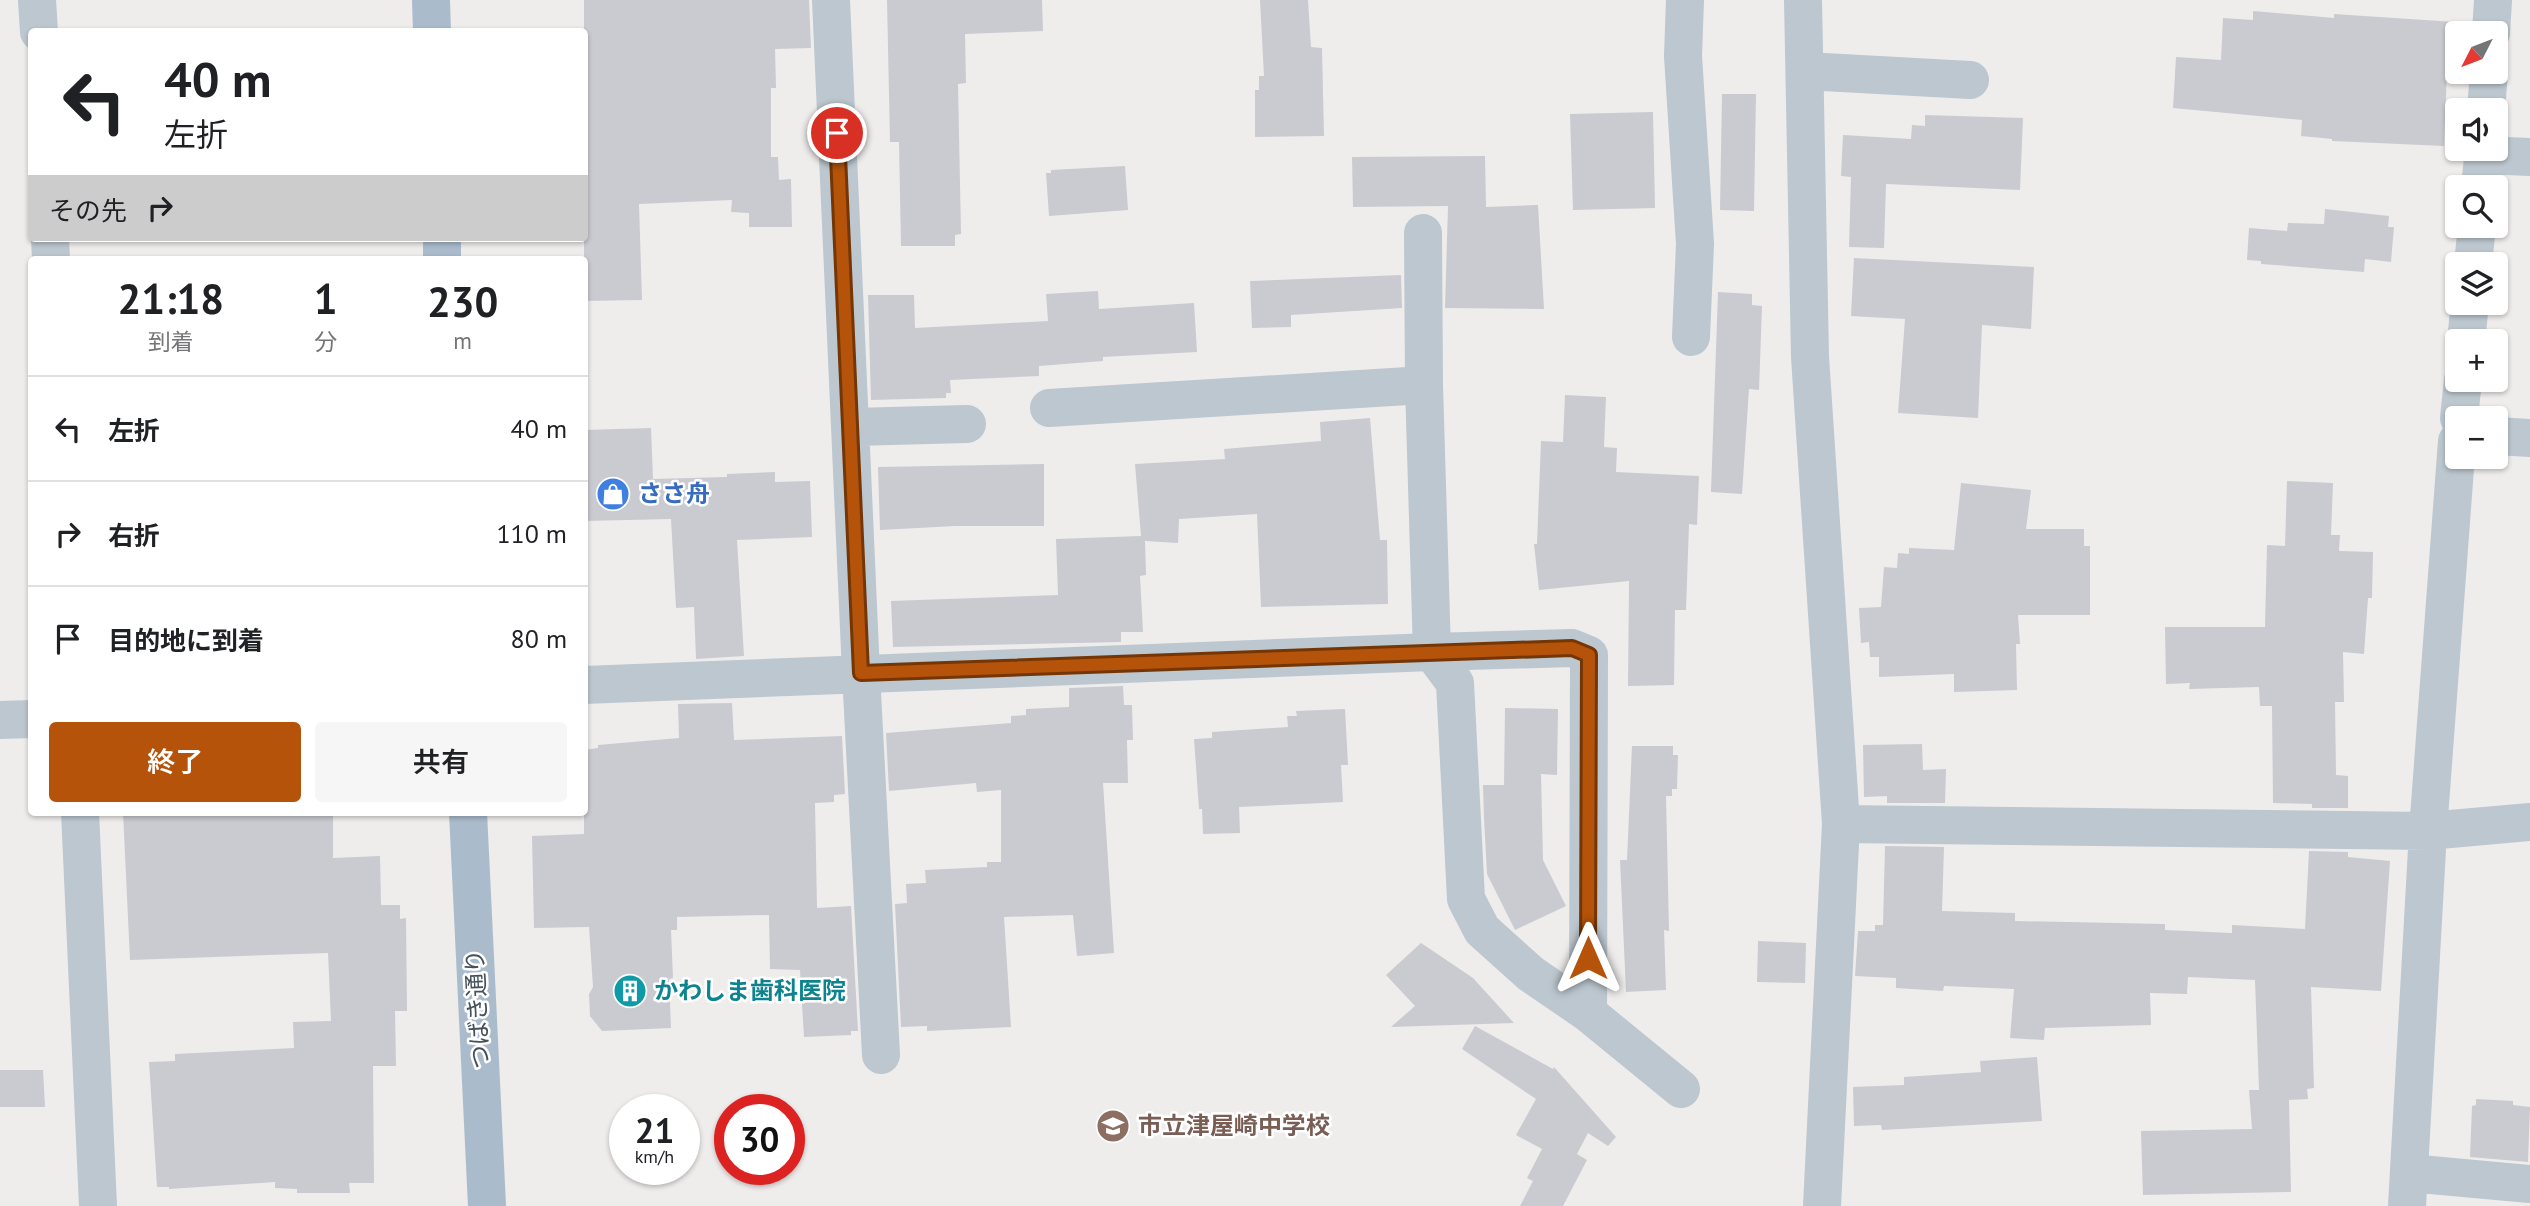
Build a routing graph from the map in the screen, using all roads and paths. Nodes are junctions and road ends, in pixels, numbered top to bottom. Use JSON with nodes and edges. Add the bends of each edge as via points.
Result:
{"nodes":[{"id":1,"x":37,"y":0,"type":"edge"},
{"id":2,"x":431,"y":0,"type":"edge"},
{"id":3,"x":831,"y":0,"type":"edge"},
{"id":4,"x":1685,"y":0,"type":"edge"},
{"id":5,"x":1803,"y":0,"type":"edge"},
{"id":6,"x":2493,"y":0,"type":"edge"},
{"id":7,"x":2492,"y":21,"type":"edge"},
{"id":8,"x":39,"y":28,"type":"edge"},
{"id":9,"x":432,"y":28,"type":"edge"},
{"id":10,"x":1805,"y":71,"type":"junction"},
{"id":11,"x":1970,"y":80,"type":"dead end"},
{"id":12,"x":2530,"y":157,"type":"edge"},
{"id":13,"x":2483,"y":164,"type":"edge"},
{"id":14,"x":1423,"y":233,"type":"dead end"},
{"id":15,"x":1691,"y":337,"type":"dead end"},
{"id":16,"x":1424,"y":385,"type":"junction"},
{"id":17,"x":1049,"y":408,"type":"dead end"},
{"id":18,"x":967,"y":424,"type":"dead end"},
{"id":19,"x":852,"y":427,"type":"junction"},
{"id":20,"x":2508,"y":437,"type":"edge"},
{"id":21,"x":2530,"y":438,"type":"edge"},
{"id":22,"x":2455,"y":469,"type":"edge"},
{"id":23,"x":1432,"y":652,"type":"junction"},
{"id":24,"x":861,"y":673,"type":"junction"},
{"id":25,"x":588,"y":685,"type":"edge"},
{"id":26,"x":28,"y":719,"type":"edge"},
{"id":27,"x":0,"y":720,"type":"edge"},
{"id":28,"x":80,"y":816,"type":"edge"},
{"id":29,"x":468,"y":816,"type":"edge"},
{"id":30,"x":2530,"y":822,"type":"edge"},
{"id":31,"x":1841,"y":824,"type":"junction"},
{"id":32,"x":2428,"y":831,"type":"junction"},
{"id":33,"x":1588,"y":1013,"type":"junction"},
{"id":34,"x":881,"y":1055,"type":"dead end"},
{"id":35,"x":1681,"y":1089,"type":"dead end"},
{"id":36,"x":2530,"y":1184,"type":"edge"},
{"id":37,"x":2408,"y":1189,"type":"edge"},
{"id":38,"x":98,"y":1206,"type":"edge"},
{"id":39,"x":487,"y":1206,"type":"edge"},
{"id":40,"x":1822,"y":1206,"type":"edge"}],
"edges":[{"from":1,"to":8,"type":"street"},
{"from":2,"to":9,"type":"main road"},
{"from":3,"to":19,"type":"street"},
{"from":4,"to":15,"type":"street","via":[[1683,56],[1695,244]]},
{"from":5,"to":10,"type":"street"},
{"from":6,"to":7,"type":"street"},
{"from":10,"to":11,"type":"street"},
{"from":10,"to":31,"type":"street","via":[[1811,357]]},
{"from":12,"to":13,"type":"street"},
{"from":14,"to":16,"type":"street"},
{"from":16,"to":17,"type":"street"},
{"from":16,"to":23,"type":"street"},
{"from":18,"to":19,"type":"street"},
{"from":19,"to":24,"type":"street"},
{"from":20,"to":21,"type":"street"},
{"from":22,"to":32,"type":"street"},
{"from":23,"to":24,"type":"street"},
{"from":23,"to":33,"type":"street","via":[[1455,683],[1466,899],[1482,930],[1531,974]]},
{"from":23,"to":33,"type":"street","via":[[1572,648],[1589,655]]},
{"from":24,"to":25,"type":"street"},
{"from":24,"to":34,"type":"street"},
{"from":26,"to":27,"type":"street"},
{"from":28,"to":38,"type":"street"},
{"from":29,"to":39,"type":"main road","name":"つばき通り"},
{"from":30,"to":32,"type":"street"},
{"from":31,"to":32,"type":"street"},
{"from":31,"to":40,"type":"street"},
{"from":32,"to":37,"type":"street"},
{"from":33,"to":35,"type":"street"},
{"from":36,"to":37,"type":"street"}]}
